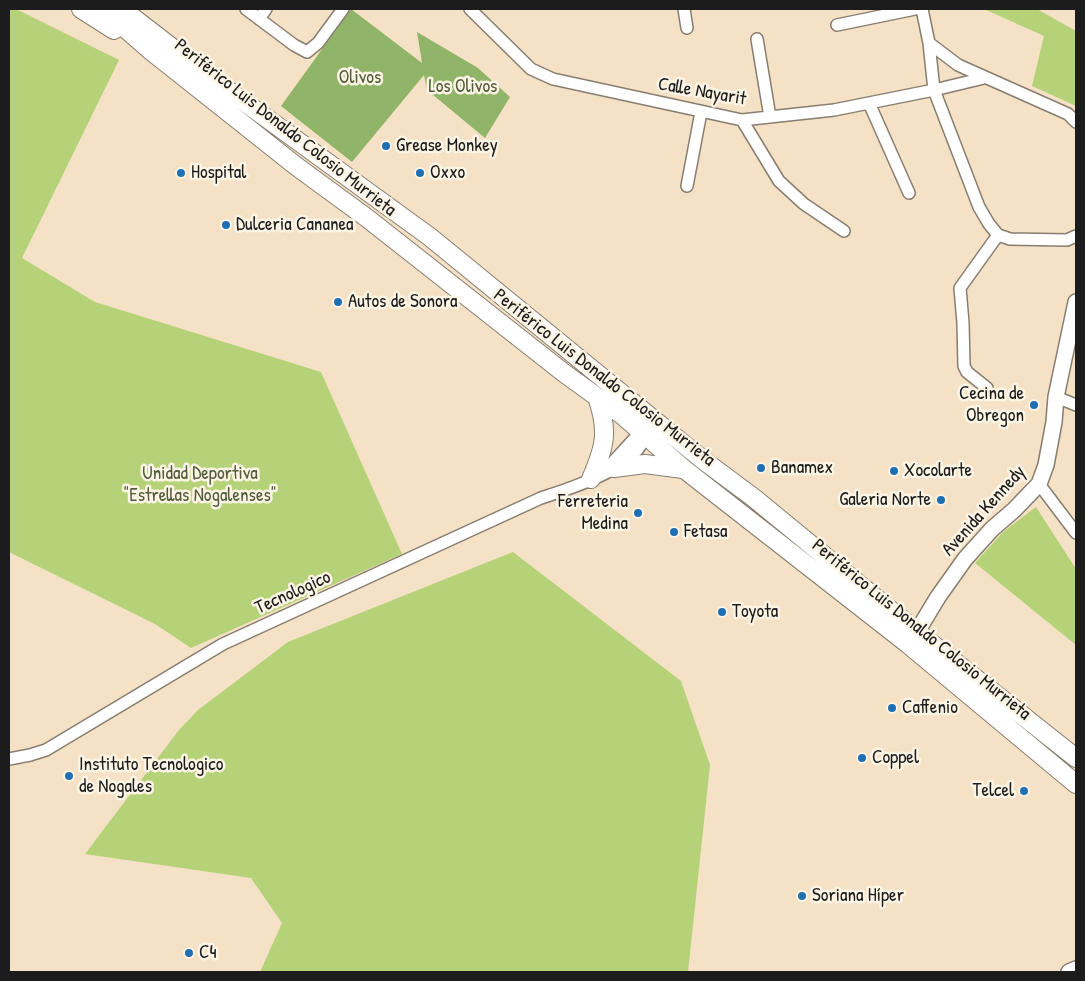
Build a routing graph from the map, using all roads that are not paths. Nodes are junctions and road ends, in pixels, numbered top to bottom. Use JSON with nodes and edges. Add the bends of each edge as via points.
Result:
{"nodes":[{"id":1,"x":80,"y":9,"type":"edge"},
{"id":2,"x":103,"y":9,"type":"edge"},
{"id":3,"x":122,"y":9,"type":"edge"},
{"id":4,"x":246,"y":9,"type":"edge"},
{"id":5,"x":266,"y":9,"type":"edge"},
{"id":6,"x":343,"y":9,"type":"edge"},
{"id":7,"x":470,"y":9,"type":"edge"},
{"id":8,"x":684,"y":9,"type":"edge"},
{"id":9,"x":915,"y":9,"type":"edge"},
{"id":10,"x":922,"y":9,"type":"edge"},
{"id":11,"x":133,"y":15,"type":"edge"},
{"id":12,"x":259,"y":19,"type":"junction"},
{"id":13,"x":837,"y":25,"type":"dead end"},
{"id":14,"x":686,"y":28,"type":"dead end"},
{"id":15,"x":757,"y":39,"type":"dead end"},
{"id":16,"x":929,"y":43,"type":"junction"},
{"id":17,"x":151,"y":51,"type":"junction"},
{"id":18,"x":984,"y":78,"type":"junction"},
{"id":19,"x":934,"y":90,"type":"junction"},
{"id":20,"x":868,"y":103,"type":"junction"},
{"id":21,"x":701,"y":112,"type":"junction"},
{"id":22,"x":770,"y":117,"type":"junction"},
{"id":23,"x":1073,"y":117,"type":"edge"},
{"id":24,"x":742,"y":120,"type":"junction"},
{"id":25,"x":686,"y":186,"type":"dead end"},
{"id":26,"x":909,"y":193,"type":"dead end"},
{"id":27,"x":844,"y":231,"type":"dead end"},
{"id":28,"x":998,"y":235,"type":"junction"},
{"id":29,"x":1073,"y":240,"type":"edge"},
{"id":30,"x":1076,"y":302,"type":"edge"},
{"id":31,"x":1072,"y":357,"type":"edge"},
{"id":32,"x":613,"y":385,"type":"junction"},
{"id":33,"x":987,"y":388,"type":"dead end"},
{"id":34,"x":597,"y":397,"type":"junction"},
{"id":35,"x":1065,"y":401,"type":"edge"},
{"id":36,"x":644,"y":435,"type":"junction"},
{"id":37,"x":703,"y":460,"type":"junction"},
{"id":38,"x":684,"y":469,"type":"junction"},
{"id":39,"x":602,"y":474,"type":"junction"},
{"id":40,"x":1039,"y":484,"type":"junction"},
{"id":41,"x":1076,"y":533,"type":"edge"},
{"id":42,"x":913,"y":638,"type":"junction"},
{"id":43,"x":1076,"y":758,"type":"edge"},
{"id":44,"x":9,"y":759,"type":"edge"},
{"id":45,"x":1049,"y":761,"type":"junction"},
{"id":46,"x":1076,"y":784,"type":"edge"},
{"id":47,"x":1076,"y":796,"type":"edge"},
{"id":48,"x":1076,"y":969,"type":"edge"},
{"id":49,"x":1068,"y":972,"type":"edge"}],
"edges":[{"from":1,"to":17,"type":"main road"},
{"from":2,"to":17,"type":"main road","name":"Periférico Luis Donaldo Colosio Murrieta"},
{"from":3,"to":11,"type":"main road","name":"Periférico Luis Donaldo Colosio Murrieta"},
{"from":4,"to":12,"type":"street"},
{"from":5,"to":12,"type":"street"},
{"from":6,"to":12,"type":"street","via":[[318,43],[307,52]]},
{"from":7,"to":21,"type":"street","name":"Calle Nayarit","via":[[541,75]]},
{"from":8,"to":14,"type":"street"},
{"from":9,"to":13,"type":"street"},
{"from":10,"to":16,"type":"street"},
{"from":11,"to":32,"type":"main road","name":"Periférico Luis Donaldo Colosio Murrieta","via":[[228,91],[430,237]]},
{"from":15,"to":22,"type":"street"},
{"from":16,"to":18,"type":"street","via":[[958,66]]},
{"from":16,"to":19,"type":"street"},
{"from":17,"to":34,"type":"main road","name":"Periférico Luis Donaldo Colosio Murrieta"},
{"from":18,"to":19,"type":"street","name":"Calle Nayarit"},
{"from":18,"to":23,"type":"street"},
{"from":19,"to":20,"type":"street","name":"Calle Nayarit"},
{"from":19,"to":28,"type":"street","via":[[979,207]]},
{"from":20,"to":22,"type":"street","name":"Calle Nayarit"},
{"from":20,"to":26,"type":"street"},
{"from":21,"to":24,"type":"street","name":"Calle Nayarit"},
{"from":21,"to":25,"type":"street"},
{"from":22,"to":24,"type":"street","name":"Calle Nayarit"},
{"from":24,"to":27,"type":"street","via":[[779,181],[804,204]]},
{"from":28,"to":29,"type":"street","via":[[1010,239]]},
{"from":28,"to":33,"type":"street","via":[[962,283],[959,293],[964,366]]},
{"from":30,"to":31,"type":"street","name":"Avenida Kennedy"},
{"from":31,"to":35,"type":"street","name":"Avenida Kennedy"},
{"from":32,"to":36,"type":"main road","via":[[618,398]]},
{"from":32,"to":37,"type":"main road","name":"Periférico Luis Donaldo Colosio Murrieta"},
{"from":34,"to":36,"type":"main road","name":"Periférico Luis Donaldo Colosio Murrieta"},
{"from":34,"to":39,"type":"main road","via":[[604,416],[604,440],[599,460]]},
{"from":35,"to":40,"type":"street","name":"Avenida Kennedy","via":[[1054,422]]},
{"from":36,"to":37,"type":"main road","via":[[662,441],[689,459]]},
{"from":36,"to":38,"type":"main road","name":"Periférico Luis Donaldo Colosio Murrieta"},
{"from":36,"to":39,"type":"street","name":"Tecnologico","via":[[635,438]]},
{"from":37,"to":42,"type":"main road","name":"Periférico Luis Donaldo Colosio Murrieta","via":[[761,504]]},
{"from":38,"to":39,"type":"main road","via":[[645,464]]},
{"from":38,"to":42,"type":"main road","name":"Periférico Luis Donaldo Colosio Murrieta"},
{"from":39,"to":44,"type":"street","name":"Tecnologico","via":[[541,498],[223,644],[46,750]]},
{"from":40,"to":41,"type":"street"},
{"from":40,"to":42,"type":"street","name":"Avenida Kennedy","via":[[992,528],[965,560]]},
{"from":42,"to":43,"type":"main road","name":"Periférico Luis Donaldo Colosio Murrieta"},
{"from":42,"to":45,"type":"main road","name":"Periférico Luis Donaldo Colosio Murrieta"},
{"from":45,"to":46,"type":"main road","name":"Periférico Luis Donaldo Colosio Murrieta"},
{"from":45,"to":47,"type":"main road"},
{"from":48,"to":49,"type":"street"}]}
